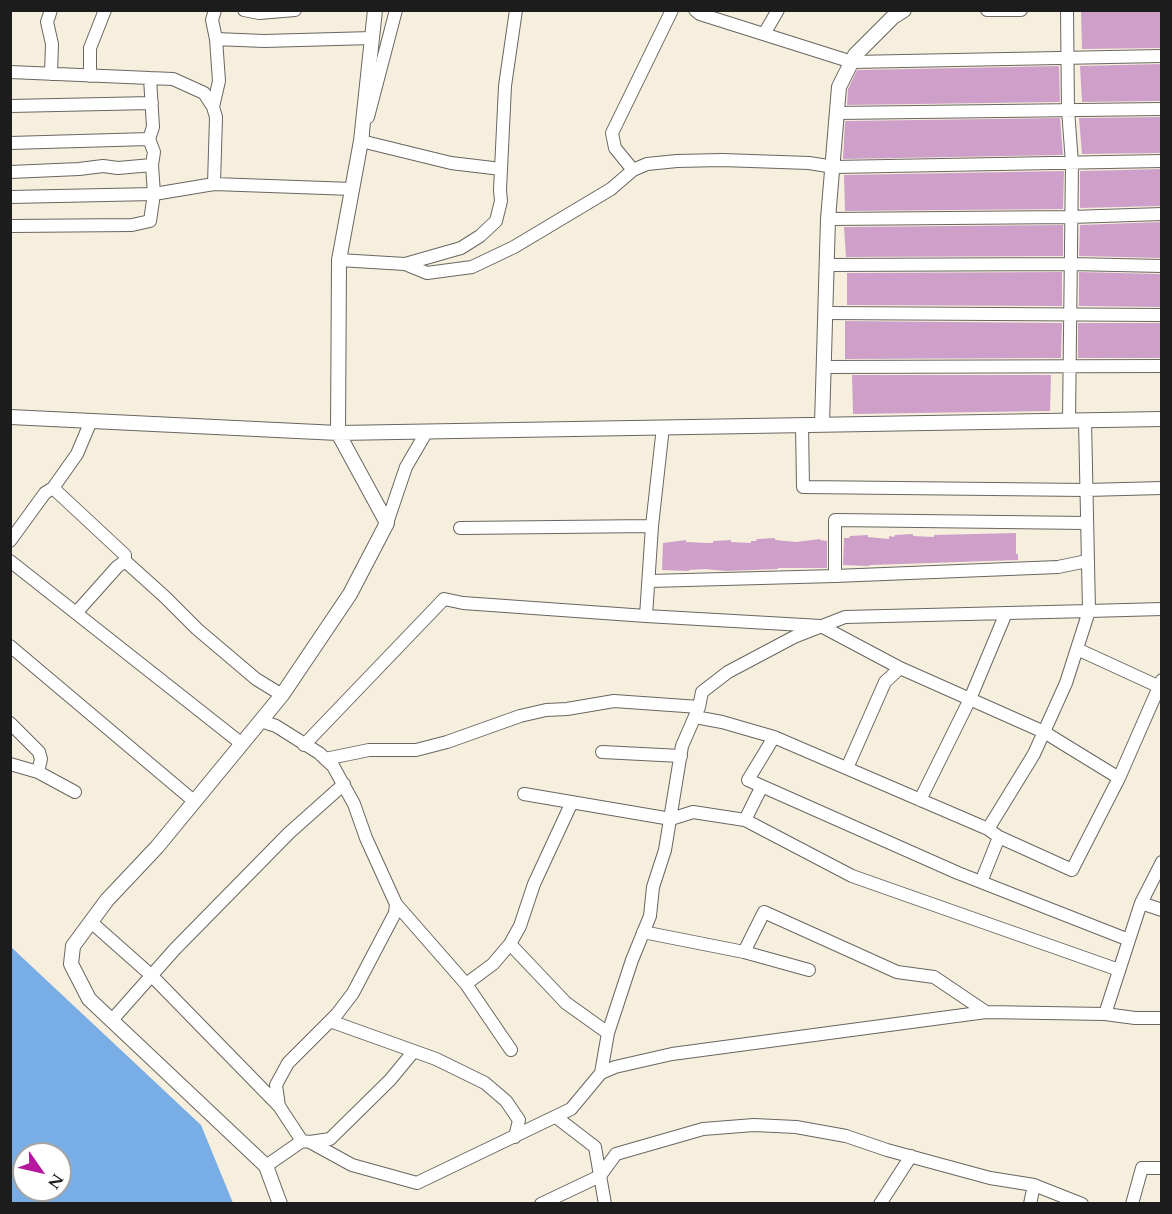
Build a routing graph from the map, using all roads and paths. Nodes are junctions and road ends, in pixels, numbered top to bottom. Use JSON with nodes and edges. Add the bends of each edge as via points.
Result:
{"nodes":[{"id":1,"x":51,"y":10,"type":"edge"},
{"id":2,"x":105,"y":10,"type":"edge"},
{"id":3,"x":215,"y":10,"type":"edge"},
{"id":4,"x":244,"y":10,"type":"edge"},
{"id":5,"x":295,"y":10,"type":"edge"},
{"id":6,"x":375,"y":10,"type":"edge"},
{"id":7,"x":396,"y":10,"type":"edge"},
{"id":8,"x":516,"y":10,"type":"edge"},
{"id":9,"x":672,"y":10,"type":"edge"},
{"id":10,"x":695,"y":10,"type":"edge"},
{"id":11,"x":778,"y":10,"type":"edge"},
{"id":12,"x":904,"y":10,"type":"edge"},
{"id":13,"x":987,"y":10,"type":"edge"},
{"id":14,"x":1022,"y":10,"type":"edge"},
{"id":15,"x":1067,"y":10,"type":"edge"},
{"id":16,"x":259,"y":12,"type":"edge"},
{"id":17,"x":764,"y":34,"type":"junction"},
{"id":18,"x":372,"y":38,"type":"junction"},
{"id":19,"x":216,"y":39,"type":"junction"},
{"id":20,"x":1161,"y":56,"type":"edge"},
{"id":21,"x":1066,"y":58,"type":"junction"},
{"id":22,"x":852,"y":62,"type":"junction"},
{"id":23,"x":10,"y":72,"type":"edge"},
{"id":24,"x":51,"y":74,"type":"junction"},
{"id":25,"x":90,"y":75,"type":"junction"},
{"id":26,"x":150,"y":78,"type":"junction"},
{"id":27,"x":152,"y":103,"type":"junction"},
{"id":28,"x":10,"y":106,"type":"edge"},
{"id":29,"x":213,"y":107,"type":"junction"},
{"id":30,"x":1068,"y":110,"type":"junction"},
{"id":31,"x":1161,"y":110,"type":"edge"},
{"id":32,"x":836,"y":112,"type":"junction"},
{"id":33,"x":149,"y":139,"type":"junction"},
{"id":34,"x":361,"y":141,"type":"junction"},
{"id":35,"x":10,"y":143,"type":"edge"},
{"id":36,"x":1161,"y":161,"type":"edge"},
{"id":37,"x":1072,"y":164,"type":"junction"},
{"id":38,"x":152,"y":165,"type":"junction"},
{"id":39,"x":834,"y":167,"type":"junction"},
{"id":40,"x":501,"y":170,"type":"junction"},
{"id":41,"x":633,"y":170,"type":"junction"},
{"id":42,"x":10,"y":172,"type":"edge"},
{"id":43,"x":214,"y":184,"type":"junction"},
{"id":44,"x":352,"y":189,"type":"junction"},
{"id":45,"x":154,"y":194,"type":"junction"},
{"id":46,"x":10,"y":197,"type":"edge"},
{"id":47,"x":1161,"y":214,"type":"edge"},
{"id":48,"x":1071,"y":217,"type":"junction"},
{"id":49,"x":828,"y":219,"type":"junction"},
{"id":50,"x":10,"y":226,"type":"edge"},
{"id":51,"x":339,"y":260,"type":"junction"},
{"id":52,"x":405,"y":264,"type":"junction"},
{"id":53,"x":1071,"y":264,"type":"junction"},
{"id":54,"x":827,"y":265,"type":"junction"},
{"id":55,"x":1161,"y":266,"type":"edge"},
{"id":56,"x":826,"y":313,"type":"junction"},
{"id":57,"x":1070,"y":314,"type":"junction"},
{"id":58,"x":1161,"y":315,"type":"edge"},
{"id":59,"x":1069,"y":366,"type":"junction"},
{"id":60,"x":1161,"y":366,"type":"edge"},
{"id":61,"x":824,"y":367,"type":"junction"},
{"id":62,"x":10,"y":417,"type":"edge"},
{"id":63,"x":1161,"y":419,"type":"edge"},
{"id":64,"x":1069,"y":420,"type":"junction"},
{"id":65,"x":1085,"y":420,"type":"junction"},
{"id":66,"x":91,"y":421,"type":"junction"},
{"id":67,"x":822,"y":424,"type":"junction"},
{"id":68,"x":802,"y":425,"type":"junction"},
{"id":69,"x":663,"y":427,"type":"junction"},
{"id":70,"x":427,"y":431,"type":"junction"},
{"id":71,"x":338,"y":433,"type":"junction"},
{"id":72,"x":53,"y":488,"type":"junction"},
{"id":73,"x":1161,"y":488,"type":"edge"},
{"id":74,"x":1086,"y":490,"type":"junction"},
{"id":75,"x":387,"y":523,"type":"junction"},
{"id":76,"x":1086,"y":523,"type":"junction"},
{"id":77,"x":651,"y":526,"type":"junction"},
{"id":78,"x":460,"y":528,"type":"dead end"},
{"id":79,"x":10,"y":541,"type":"edge"},
{"id":80,"x":10,"y":561,"type":"edge"},
{"id":81,"x":125,"y":561,"type":"junction"},
{"id":82,"x":1087,"y":561,"type":"junction"},
{"id":83,"x":836,"y":576,"type":"junction"},
{"id":84,"x":650,"y":581,"type":"junction"},
{"id":85,"x":1161,"y":609,"type":"edge"},
{"id":86,"x":1089,"y":611,"type":"junction"},
{"id":87,"x":76,"y":613,"type":"junction"},
{"id":88,"x":1006,"y":613,"type":"junction"},
{"id":89,"x":646,"y":616,"type":"junction"},
{"id":90,"x":821,"y":626,"type":"junction"},
{"id":91,"x":10,"y":646,"type":"edge"},
{"id":92,"x":1077,"y":649,"type":"junction"},
{"id":93,"x":900,"y":668,"type":"junction"},
{"id":94,"x":1161,"y":685,"type":"edge"},
{"id":95,"x":282,"y":695,"type":"junction"},
{"id":96,"x":970,"y":699,"type":"junction"},
{"id":97,"x":697,"y":712,"type":"junction"},
{"id":98,"x":261,"y":721,"type":"junction"},
{"id":99,"x":10,"y":723,"type":"edge"},
{"id":100,"x":1044,"y":732,"type":"junction"},
{"id":101,"x":774,"y":736,"type":"junction"},
{"id":102,"x":242,"y":744,"type":"junction"},
{"id":103,"x":304,"y":745,"type":"junction"},
{"id":104,"x":602,"y":752,"type":"dead end"},
{"id":105,"x":681,"y":756,"type":"junction"},
{"id":106,"x":325,"y":759,"type":"junction"},
{"id":107,"x":10,"y":764,"type":"edge"},
{"id":108,"x":847,"y":768,"type":"junction"},
{"id":109,"x":38,"y":772,"type":"junction"},
{"id":110,"x":1119,"y":778,"type":"junction"},
{"id":111,"x":344,"y":784,"type":"junction"},
{"id":112,"x":762,"y":786,"type":"junction"},
{"id":113,"x":75,"y":792,"type":"dead end"},
{"id":114,"x":524,"y":794,"type":"dead end"},
{"id":115,"x":920,"y":800,"type":"junction"},
{"id":116,"x":195,"y":802,"type":"junction"},
{"id":117,"x":572,"y":802,"type":"junction"},
{"id":118,"x":671,"y":819,"type":"junction"},
{"id":119,"x":745,"y":820,"type":"junction"},
{"id":120,"x":988,"y":829,"type":"junction"},
{"id":121,"x":999,"y":837,"type":"junction"},
{"id":122,"x":1161,"y":862,"type":"edge"},
{"id":123,"x":981,"y":882,"type":"junction"},
{"id":124,"x":1141,"y":903,"type":"junction"},
{"id":125,"x":396,"y":904,"type":"junction"},
{"id":126,"x":1161,"y":910,"type":"edge"},
{"id":127,"x":91,"y":922,"type":"junction"},
{"id":128,"x":643,"y":932,"type":"junction"},
{"id":129,"x":1129,"y":940,"type":"junction"},
{"id":130,"x":510,"y":944,"type":"junction"},
{"id":131,"x":744,"y":952,"type":"junction"},
{"id":132,"x":809,"y":970,"type":"dead end"},
{"id":133,"x":1119,"y":970,"type":"junction"},
{"id":134,"x":152,"y":976,"type":"junction"},
{"id":135,"x":466,"y":984,"type":"junction"},
{"id":136,"x":986,"y":1012,"type":"junction"},
{"id":137,"x":1105,"y":1014,"type":"junction"},
{"id":138,"x":1161,"y":1018,"type":"edge"},
{"id":139,"x":112,"y":1020,"type":"junction"},
{"id":140,"x":330,"y":1021,"type":"junction"},
{"id":141,"x":608,"y":1033,"type":"junction"},
{"id":142,"x":511,"y":1050,"type":"dead end"},
{"id":143,"x":414,"y":1051,"type":"junction"},
{"id":144,"x":601,"y":1073,"type":"junction"},
{"id":145,"x":279,"y":1106,"type":"junction"},
{"id":146,"x":556,"y":1117,"type":"junction"},
{"id":147,"x":515,"y":1137,"type":"junction"},
{"id":148,"x":306,"y":1142,"type":"junction"},
{"id":149,"x":911,"y":1156,"type":"junction"},
{"id":150,"x":266,"y":1166,"type":"junction"},
{"id":151,"x":1161,"y":1168,"type":"edge"},
{"id":152,"x":600,"y":1176,"type":"junction"},
{"id":153,"x":1034,"y":1185,"type":"junction"},
{"id":154,"x":280,"y":1203,"type":"edge"},
{"id":155,"x":541,"y":1203,"type":"edge"},
{"id":156,"x":605,"y":1203,"type":"edge"},
{"id":157,"x":880,"y":1203,"type":"edge"},
{"id":158,"x":1030,"y":1203,"type":"edge"},
{"id":159,"x":1082,"y":1203,"type":"edge"},
{"id":160,"x":1132,"y":1203,"type":"edge"}],
"edges":[{"from":1,"to":24,"type":"street","via":[[47,21],[52,44]]},
{"from":2,"to":25,"type":"street","via":[[90,48]]},
{"from":3,"to":19,"type":"street","via":[[212,20]]},
{"from":4,"to":16,"type":"street"},
{"from":5,"to":16,"type":"street"},
{"from":6,"to":18,"type":"street"},
{"from":7,"to":34,"type":"street"},
{"from":8,"to":40,"type":"street","via":[[505,86]]},
{"from":9,"to":41,"type":"street","via":[[612,133],[615,148]]},
{"from":10,"to":17,"type":"street"},
{"from":11,"to":17,"type":"street"},
{"from":12,"to":22,"type":"street"},
{"from":13,"to":14,"type":"street"},
{"from":15,"to":21,"type":"street"},
{"from":17,"to":22,"type":"street"},
{"from":18,"to":19,"type":"street"},
{"from":18,"to":34,"type":"street"},
{"from":19,"to":29,"type":"street","via":[[219,81]]},
{"from":20,"to":21,"type":"street"},
{"from":21,"to":22,"type":"street"},
{"from":21,"to":30,"type":"street"},
{"from":22,"to":32,"type":"street","via":[[839,87]]},
{"from":23,"to":24,"type":"street"},
{"from":24,"to":25,"type":"street"},
{"from":25,"to":26,"type":"street"},
{"from":26,"to":27,"type":"street"},
{"from":26,"to":29,"type":"street","via":[[173,79],[204,93]]},
{"from":27,"to":28,"type":"street"},
{"from":27,"to":33,"type":"street"},
{"from":29,"to":43,"type":"street"},
{"from":30,"to":31,"type":"street"},
{"from":30,"to":32,"type":"street"},
{"from":30,"to":37,"type":"street"},
{"from":32,"to":39,"type":"street"},
{"from":33,"to":35,"type":"street"},
{"from":33,"to":38,"type":"street","via":[[154,152]]},
{"from":34,"to":40,"type":"street","via":[[451,163]]},
{"from":34,"to":44,"type":"street"},
{"from":36,"to":37,"type":"street"},
{"from":37,"to":39,"type":"street"},
{"from":37,"to":48,"type":"street"},
{"from":38,"to":42,"type":"street"},
{"from":38,"to":45,"type":"street"},
{"from":39,"to":41,"type":"street","via":[[711,160],[647,164]]},
{"from":39,"to":49,"type":"street"},
{"from":40,"to":52,"type":"street","via":[[501,201],[496,221],[461,248]]},
{"from":41,"to":52,"type":"street","via":[[611,189],[514,247],[472,267],[427,273]]},
{"from":43,"to":44,"type":"street"},
{"from":43,"to":45,"type":"street"},
{"from":44,"to":51,"type":"street"},
{"from":45,"to":46,"type":"street"},
{"from":45,"to":50,"type":"street","via":[[150,221],[132,225]]},
{"from":47,"to":48,"type":"street"},
{"from":48,"to":49,"type":"street"},
{"from":48,"to":53,"type":"street"},
{"from":49,"to":54,"type":"street"},
{"from":51,"to":52,"type":"street"},
{"from":51,"to":71,"type":"street"},
{"from":53,"to":54,"type":"street"},
{"from":53,"to":55,"type":"street"},
{"from":53,"to":57,"type":"street"},
{"from":54,"to":56,"type":"street"},
{"from":56,"to":57,"type":"street"},
{"from":56,"to":61,"type":"street"},
{"from":57,"to":58,"type":"street"},
{"from":57,"to":59,"type":"street"},
{"from":59,"to":60,"type":"street"},
{"from":59,"to":61,"type":"street"},
{"from":59,"to":64,"type":"street"},
{"from":61,"to":67,"type":"street"},
{"from":62,"to":66,"type":"street"},
{"from":63,"to":65,"type":"street"},
{"from":64,"to":65,"type":"street"},
{"from":64,"to":67,"type":"street"},
{"from":65,"to":74,"type":"street"},
{"from":66,"to":71,"type":"street"},
{"from":66,"to":72,"type":"street","via":[[77,454]]},
{"from":67,"to":68,"type":"street"},
{"from":68,"to":69,"type":"street"},
{"from":68,"to":74,"type":"street","via":[[803,487]]},
{"from":69,"to":70,"type":"street"},
{"from":69,"to":77,"type":"street"},
{"from":70,"to":71,"type":"street"},
{"from":70,"to":75,"type":"street","via":[[406,467]]},
{"from":71,"to":75,"type":"street"},
{"from":72,"to":79,"type":"street","via":[[45,493]]},
{"from":72,"to":81,"type":"street","via":[[125,555]]},
{"from":73,"to":74,"type":"street"},
{"from":74,"to":76,"type":"street"},
{"from":75,"to":95,"type":"street","via":[[350,594]]},
{"from":76,"to":82,"type":"street"},
{"from":76,"to":83,"type":"street","via":[[835,520]]},
{"from":77,"to":78,"type":"street"},
{"from":77,"to":84,"type":"street"},
{"from":80,"to":87,"type":"street"},
{"from":81,"to":87,"type":"street"},
{"from":81,"to":95,"type":"street","via":[[204,636]]},
{"from":82,"to":83,"type":"street","via":[[1058,567]]},
{"from":82,"to":86,"type":"street"},
{"from":83,"to":84,"type":"street"},
{"from":84,"to":89,"type":"street"},
{"from":85,"to":86,"type":"street"},
{"from":86,"to":88,"type":"street"},
{"from":86,"to":92,"type":"street"},
{"from":87,"to":102,"type":"street"},
{"from":88,"to":90,"type":"street","via":[[845,616]]},
{"from":88,"to":96,"type":"street"},
{"from":89,"to":90,"type":"street"},
{"from":89,"to":103,"type":"street","via":[[444,599]]},
{"from":90,"to":93,"type":"street"},
{"from":90,"to":97,"type":"street","via":[[728,672],[702,692]]},
{"from":91,"to":116,"type":"street"},
{"from":92,"to":94,"type":"street"},
{"from":92,"to":100,"type":"street"},
{"from":93,"to":96,"type":"street"},
{"from":93,"to":108,"type":"street","via":[[885,682]]},
{"from":94,"to":110,"type":"street"},
{"from":95,"to":98,"type":"street"},
{"from":96,"to":100,"type":"street"},
{"from":96,"to":115,"type":"street"},
{"from":97,"to":101,"type":"street"},
{"from":97,"to":105,"type":"street"},
{"from":97,"to":106,"type":"street","via":[[614,701],[546,710],[416,750],[369,750]]},
{"from":98,"to":102,"type":"street"},
{"from":98,"to":103,"type":"street"},
{"from":99,"to":109,"type":"street","via":[[39,752]]},
{"from":100,"to":110,"type":"street"},
{"from":100,"to":120,"type":"street"},
{"from":101,"to":108,"type":"street"},
{"from":101,"to":112,"type":"street","via":[[748,780]]},
{"from":102,"to":116,"type":"street"},
{"from":103,"to":106,"type":"street"},
{"from":104,"to":105,"type":"street"},
{"from":105,"to":118,"type":"street"},
{"from":106,"to":111,"type":"street"},
{"from":107,"to":109,"type":"street"},
{"from":108,"to":115,"type":"street"},
{"from":109,"to":113,"type":"street"},
{"from":110,"to":121,"type":"street","via":[[1072,870]]},
{"from":111,"to":125,"type":"street"},
{"from":111,"to":134,"type":"street","via":[[289,833]]},
{"from":112,"to":119,"type":"street"},
{"from":112,"to":123,"type":"street"},
{"from":114,"to":117,"type":"street"},
{"from":115,"to":120,"type":"street"},
{"from":116,"to":127,"type":"street"},
{"from":117,"to":118,"type":"street"},
{"from":117,"to":130,"type":"street"},
{"from":118,"to":119,"type":"street","via":[[693,812]]},
{"from":118,"to":128,"type":"street"},
{"from":119,"to":133,"type":"street","via":[[852,876]]},
{"from":120,"to":121,"type":"street"},
{"from":121,"to":123,"type":"street"},
{"from":122,"to":124,"type":"street"},
{"from":123,"to":129,"type":"street"},
{"from":124,"to":126,"type":"street"},
{"from":124,"to":129,"type":"street"},
{"from":125,"to":135,"type":"street"},
{"from":125,"to":140,"type":"street","via":[[395,913],[353,993]]},
{"from":127,"to":134,"type":"street"},
{"from":127,"to":139,"type":"street","via":[[73,946],[71,964],[89,999]]},
{"from":128,"to":131,"type":"street"},
{"from":128,"to":141,"type":"street"},
{"from":129,"to":133,"type":"street"},
{"from":130,"to":135,"type":"street","via":[[493,964]]},
{"from":130,"to":141,"type":"street","via":[[566,1003]]},
{"from":131,"to":132,"type":"street"},
{"from":131,"to":136,"type":"street","via":[[764,912],[897,972],[934,977]]},
{"from":133,"to":137,"type":"street"},
{"from":134,"to":139,"type":"street"},
{"from":134,"to":145,"type":"street"},
{"from":135,"to":142,"type":"street"},
{"from":136,"to":137,"type":"street"},
{"from":136,"to":144,"type":"street","via":[[672,1054]]},
{"from":137,"to":138,"type":"street"},
{"from":139,"to":150,"type":"street"},
{"from":140,"to":143,"type":"street"},
{"from":140,"to":145,"type":"street","via":[[288,1063],[276,1084]]},
{"from":141,"to":144,"type":"street"},
{"from":143,"to":147,"type":"street","via":[[485,1083],[506,1101],[519,1120]]},
{"from":143,"to":148,"type":"street","via":[[330,1139]]},
{"from":144,"to":146,"type":"street","via":[[571,1109]]},
{"from":145,"to":148,"type":"street"},
{"from":146,"to":147,"type":"street"},
{"from":146,"to":152,"type":"street","via":[[595,1147]]},
{"from":147,"to":148,"type":"street","via":[[417,1183],[352,1165]]},
{"from":148,"to":150,"type":"street"},
{"from":149,"to":152,"type":"street","via":[[846,1136],[796,1127],[754,1125],[703,1129],[616,1154]]},
{"from":149,"to":153,"type":"street","via":[[990,1178]]},
{"from":149,"to":157,"type":"street"},
{"from":150,"to":154,"type":"street"},
{"from":151,"to":160,"type":"street","via":[[1142,1168]]},
{"from":152,"to":155,"type":"street"},
{"from":152,"to":156,"type":"street"},
{"from":153,"to":158,"type":"street"},
{"from":153,"to":159,"type":"street"}]}
